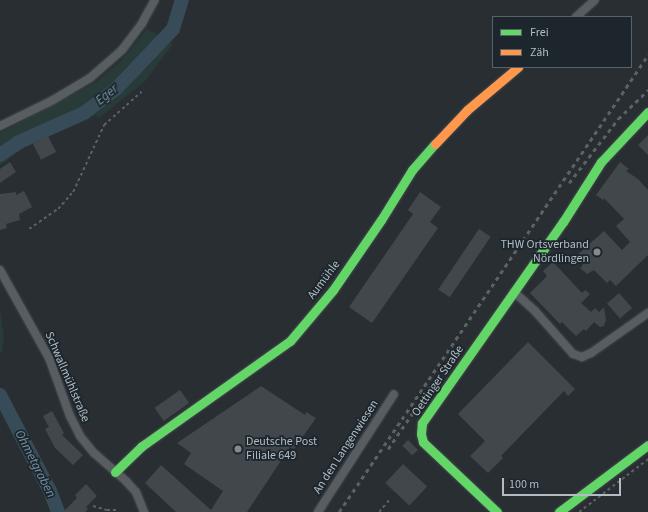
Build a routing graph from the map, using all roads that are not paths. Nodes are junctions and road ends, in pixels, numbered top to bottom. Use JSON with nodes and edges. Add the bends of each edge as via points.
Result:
{"nodes":[{"id":1,"x":154,"y":0,"type":"edge"},
{"id":2,"x":595,"y":0,"type":"edge"},
{"id":3,"x":577,"y":16,"type":"edge"},
{"id":4,"x":517,"y":68,"type":"edge"},
{"id":5,"x":648,"y":112,"type":"edge"},
{"id":6,"x":0,"y":126,"type":"edge"},
{"id":7,"x":0,"y":270,"type":"edge"},
{"id":8,"x":514,"y":292,"type":"junction"},
{"id":9,"x":648,"y":313,"type":"edge"},
{"id":10,"x":394,"y":394,"type":"dead end"},
{"id":11,"x":648,"y":445,"type":"edge"},
{"id":12,"x":115,"y":472,"type":"junction"},
{"id":13,"x":144,"y":512,"type":"edge"},
{"id":14,"x":318,"y":512,"type":"edge"},
{"id":15,"x":497,"y":512,"type":"edge"},
{"id":16,"x":559,"y":512,"type":"edge"}],
"edges":[{"from":1,"to":6,"type":"street","via":[[142,24],[122,50],[90,78]]},
{"from":2,"to":3,"type":"street"},
{"from":4,"to":12,"type":"street","name":"Aumühle","via":[[467,110],[424,155],[333,290],[290,341],[142,446]]},
{"from":5,"to":8,"type":"street","name":"Oettinger Straße","via":[[601,162]]},
{"from":7,"to":12,"type":"street","name":"Schwallmühlstraße","via":[[49,358],[80,436]]},
{"from":8,"to":9,"type":"street","via":[[535,310],[573,354],[582,357]]},
{"from":8,"to":15,"type":"street","name":"Oettinger Straße","via":[[422,423],[421,434],[423,442]]},
{"from":10,"to":14,"type":"street","name":"An den Langenwiesen"},
{"from":11,"to":16,"type":"street"},
{"from":12,"to":13,"type":"street","name":"Schwallmühlstraße","via":[[136,492]]}]}
